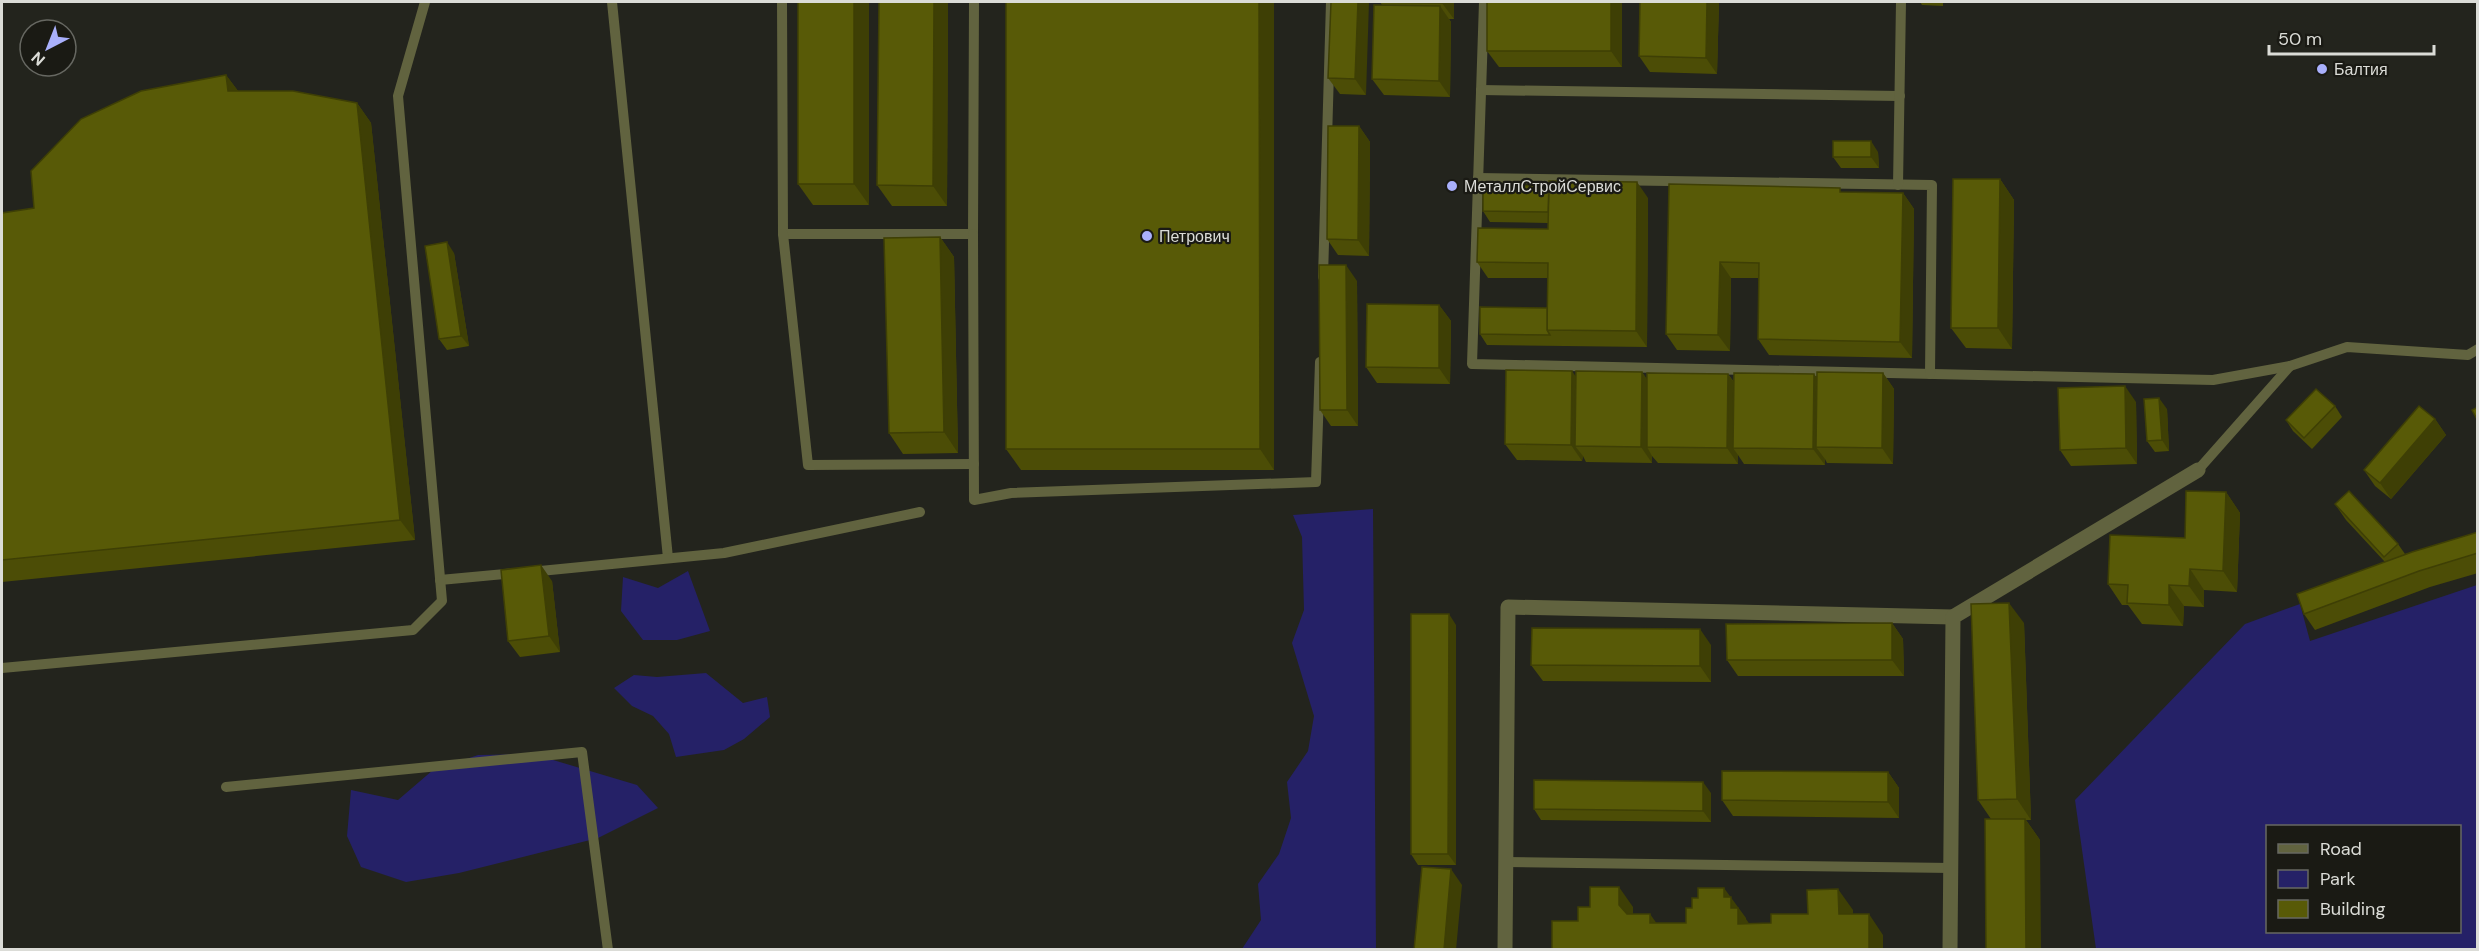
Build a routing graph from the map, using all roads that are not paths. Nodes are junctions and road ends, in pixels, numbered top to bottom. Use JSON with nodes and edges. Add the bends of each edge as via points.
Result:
{"nodes":[{"id":1,"x":425,"y":2,"type":"edge"},
{"id":2,"x":612,"y":2,"type":"edge"},
{"id":3,"x":782,"y":2,"type":"edge"},
{"id":4,"x":974,"y":2,"type":"edge"},
{"id":5,"x":1331,"y":2,"type":"edge"},
{"id":6,"x":1484,"y":2,"type":"edge"},
{"id":7,"x":1901,"y":2,"type":"edge"},
{"id":8,"x":1481,"y":90,"type":"junction"},
{"id":9,"x":1900,"y":96,"type":"junction"},
{"id":10,"x":1478,"y":178,"type":"junction"},
{"id":11,"x":1898,"y":184,"type":"junction"},
{"id":12,"x":783,"y":234,"type":"junction"},
{"id":13,"x":973,"y":234,"type":"junction"},
{"id":14,"x":1322,"y":283,"type":"edge"},
{"id":15,"x":2478,"y":349,"type":"edge"},
{"id":16,"x":1320,"y":353,"type":"edge"},
{"id":17,"x":2290,"y":366,"type":"junction"},
{"id":18,"x":1930,"y":374,"type":"junction"},
{"id":19,"x":974,"y":464,"type":"junction"},
{"id":20,"x":2198,"y":470,"type":"joint"},
{"id":21,"x":920,"y":512,"type":"dead end"},
{"id":22,"x":668,"y":558,"type":"junction"},
{"id":23,"x":440,"y":580,"type":"junction"},
{"id":24,"x":1953,"y":617,"type":"junction"},
{"id":25,"x":2,"y":668,"type":"edge"},
{"id":26,"x":226,"y":787,"type":"dead end"},
{"id":27,"x":1506,"y":862,"type":"junction"},
{"id":28,"x":1952,"y":868,"type":"junction"},
{"id":29,"x":608,"y":950,"type":"edge"},
{"id":30,"x":1505,"y":950,"type":"edge"},
{"id":31,"x":1950,"y":950,"type":"edge"}],
"edges":[{"from":1,"to":23,"type":"lane","via":[[398,96]]},
{"from":2,"to":22,"type":"lane"},
{"from":3,"to":12,"type":"lane"},
{"from":4,"to":13,"type":"lane"},
{"from":5,"to":14,"type":"lane"},
{"from":6,"to":8,"type":"lane"},
{"from":7,"to":9,"type":"lane"},
{"from":8,"to":9,"type":"lane"},
{"from":8,"to":10,"type":"lane"},
{"from":9,"to":11,"type":"lane"},
{"from":10,"to":11,"type":"lane"},
{"from":10,"to":18,"type":"lane","via":[[1472,364]]},
{"from":11,"to":18,"type":"lane","via":[[1932,185]]},
{"from":12,"to":13,"type":"lane"},
{"from":12,"to":19,"type":"lane","via":[[808,465]]},
{"from":13,"to":19,"type":"lane"},
{"from":15,"to":17,"type":"lane","via":[[2469,356],[2347,347]]},
{"from":16,"to":19,"type":"lane","via":[[1316,482],[1011,493],[974,500]]},
{"from":17,"to":18,"type":"lane","via":[[2212,380]]},
{"from":17,"to":20,"type":"lane"},
{"from":20,"to":24,"type":"street"},
{"from":21,"to":22,"type":"lane","via":[[724,553]]},
{"from":22,"to":23,"type":"lane"},
{"from":23,"to":25,"type":"lane","via":[[442,601],[413,630]]},
{"from":24,"to":27,"type":"street","via":[[1508,607]]},
{"from":24,"to":28,"type":"street"},
{"from":26,"to":29,"type":"lane","via":[[582,752]]},
{"from":27,"to":28,"type":"lane"},
{"from":27,"to":30,"type":"street"},
{"from":28,"to":31,"type":"street"}]}
